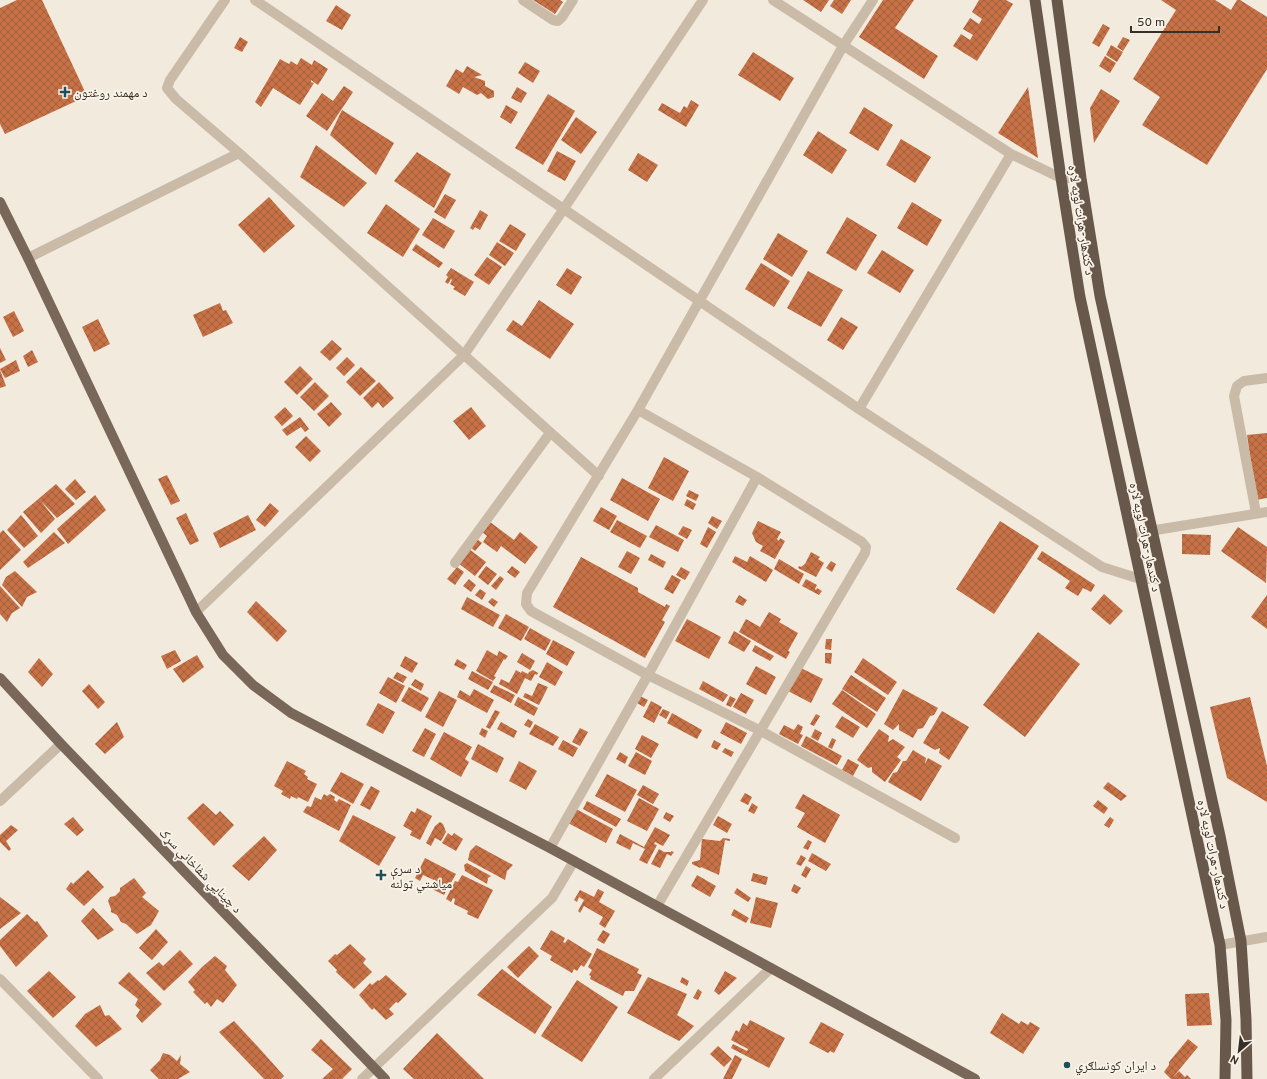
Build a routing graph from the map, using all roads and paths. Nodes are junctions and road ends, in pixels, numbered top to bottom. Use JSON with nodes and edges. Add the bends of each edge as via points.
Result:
{"nodes":[{"id":1,"x":225,"y":0,"type":"edge"},
{"id":2,"x":255,"y":0,"type":"edge"},
{"id":3,"x":523,"y":0,"type":"edge"},
{"id":4,"x":573,"y":0,"type":"edge"},
{"id":5,"x":703,"y":0,"type":"edge"},
{"id":6,"x":773,"y":0,"type":"edge"},
{"id":7,"x":873,"y":0,"type":"edge"},
{"id":8,"x":1035,"y":0,"type":"edge"},
{"id":9,"x":1057,"y":0,"type":"edge"},
{"id":10,"x":843,"y":46,"type":"junction"},
{"id":11,"x":239,"y":153,"type":"junction"},
{"id":12,"x":1011,"y":154,"type":"junction"},
{"id":13,"x":1061,"y":178,"type":"junction"},
{"id":14,"x":1081,"y":178,"type":"junction"},
{"id":15,"x":0,"y":202,"type":"edge"},
{"id":16,"x":563,"y":210,"type":"junction"},
{"id":17,"x":28,"y":258,"type":"junction"},
{"id":18,"x":699,"y":301,"type":"junction"},
{"id":19,"x":464,"y":355,"type":"junction"},
{"id":20,"x":1267,"y":378,"type":"edge"},
{"id":21,"x":859,"y":409,"type":"junction"},
{"id":22,"x":638,"y":410,"type":"junction"},
{"id":23,"x":550,"y":433,"type":"junction"},
{"id":24,"x":599,"y":476,"type":"junction"},
{"id":25,"x":757,"y":477,"type":"junction"},
{"id":26,"x":1267,"y":512,"type":"edge"},
{"id":27,"x":1256,"y":513,"type":"junction"},
{"id":28,"x":1151,"y":531,"type":"junction"},
{"id":29,"x":1131,"y":534,"type":"junction"},
{"id":30,"x":455,"y":563,"type":"dead end"},
{"id":31,"x":1140,"y":579,"type":"junction"},
{"id":32,"x":1162,"y":579,"type":"junction"},
{"id":33,"x":196,"y":612,"type":"junction"},
{"id":34,"x":648,"y":674,"type":"junction"},
{"id":35,"x":0,"y":678,"type":"edge"},
{"id":36,"x":761,"y":731,"type":"junction"},
{"id":37,"x":61,"y":744,"type":"junction"},
{"id":38,"x":0,"y":801,"type":"edge"},
{"id":39,"x":955,"y":838,"type":"dead end"},
{"id":40,"x":550,"y":848,"type":"junction"},
{"id":41,"x":574,"y":861,"type":"junction"},
{"id":42,"x":657,"y":906,"type":"junction"},
{"id":43,"x":1267,"y":937,"type":"edge"},
{"id":44,"x":1241,"y":941,"type":"junction"},
{"id":45,"x":1220,"y":945,"type":"junction"},
{"id":46,"x":771,"y":968,"type":"junction"},
{"id":47,"x":0,"y":979,"type":"edge"},
{"id":48,"x":374,"y":1068,"type":"junction"},
{"id":49,"x":98,"y":1079,"type":"edge"},
{"id":50,"x":362,"y":1079,"type":"edge"},
{"id":51,"x":385,"y":1079,"type":"edge"},
{"id":52,"x":654,"y":1079,"type":"edge"},
{"id":53,"x":975,"y":1079,"type":"edge"},
{"id":54,"x":1225,"y":1079,"type":"edge"},
{"id":55,"x":1247,"y":1079,"type":"edge"}],
"edges":[{"from":1,"to":11,"type":"street","via":[[167,88],[176,99]]},
{"from":2,"to":16,"type":"street"},
{"from":3,"to":4,"type":"street","via":[[558,21]]},
{"from":5,"to":16,"type":"street"},
{"from":6,"to":10,"type":"street"},
{"from":7,"to":10,"type":"street"},
{"from":8,"to":13,"type":"highway","name":"د کندهار-هرات لويه لاره"},
{"from":9,"to":14,"type":"highway","name":"د کندهار-هرات لويه لاره"},
{"from":10,"to":12,"type":"street"},
{"from":10,"to":18,"type":"street"},
{"from":11,"to":17,"type":"street"},
{"from":11,"to":19,"type":"street"},
{"from":12,"to":13,"type":"street"},
{"from":12,"to":21,"type":"street"},
{"from":13,"to":14,"type":"street"},
{"from":13,"to":29,"type":"highway","name":"د کندهار-هرات لويه لاره","via":[[1080,297]]},
{"from":14,"to":28,"type":"highway","name":"د کندهار-هرات لويه لاره","via":[[1100,296]]},
{"from":15,"to":17,"type":"main road"},
{"from":16,"to":18,"type":"street"},
{"from":16,"to":19,"type":"street"},
{"from":17,"to":33,"type":"main road"},
{"from":18,"to":21,"type":"street"},
{"from":18,"to":22,"type":"street"},
{"from":19,"to":23,"type":"street"},
{"from":19,"to":33,"type":"street"},
{"from":20,"to":27,"type":"street","via":[[1244,381],[1237,386],[1234,396]]},
{"from":21,"to":31,"type":"street","via":[[1102,567]]},
{"from":22,"to":24,"type":"street"},
{"from":22,"to":25,"type":"street"},
{"from":23,"to":24,"type":"street"},
{"from":23,"to":30,"type":"street"},
{"from":24,"to":34,"type":"street","via":[[527,593],[526,604],[531,611]]},
{"from":25,"to":34,"type":"street"},
{"from":25,"to":36,"type":"street","via":[[862,542],[866,547],[865,553]]},
{"from":26,"to":27,"type":"street"},
{"from":27,"to":28,"type":"street"},
{"from":28,"to":29,"type":"street"},
{"from":28,"to":32,"type":"highway","name":"د کندهار-هرات لويه لاره"},
{"from":29,"to":31,"type":"highway","name":"د کندهار-هرات لويه لاره"},
{"from":31,"to":32,"type":"street"},
{"from":31,"to":45,"type":"highway","name":"د کندهار-هرات لويه لاره"},
{"from":32,"to":44,"type":"highway","name":"د کندهار-هرات لويه لاره"},
{"from":33,"to":40,"type":"main road","via":[[223,655],[253,685],[291,713]]},
{"from":34,"to":36,"type":"street"},
{"from":34,"to":40,"type":"street"},
{"from":35,"to":37,"type":"main road","name":"د چينايي شفاخانې سړک"},
{"from":36,"to":39,"type":"street"},
{"from":36,"to":42,"type":"street"},
{"from":37,"to":38,"type":"street"},
{"from":37,"to":48,"type":"main road","name":"د چينايي شفاخانې سړک"},
{"from":40,"to":41,"type":"main road"},
{"from":41,"to":42,"type":"main road"},
{"from":41,"to":48,"type":"street","via":[[552,898]]},
{"from":42,"to":46,"type":"main road"},
{"from":43,"to":44,"type":"street"},
{"from":44,"to":45,"type":"street"},
{"from":44,"to":55,"type":"highway","name":"د کندهار-هرات لويه لاره"},
{"from":45,"to":54,"type":"highway","name":"د کندهار-هرات لويه لاره","via":[[1226,1020]]},
{"from":46,"to":52,"type":"street"},
{"from":46,"to":53,"type":"main road"},
{"from":47,"to":49,"type":"street"},
{"from":48,"to":50,"type":"street"},
{"from":48,"to":51,"type":"main road","name":"د چينايي شفاخانې سړک"}]}
